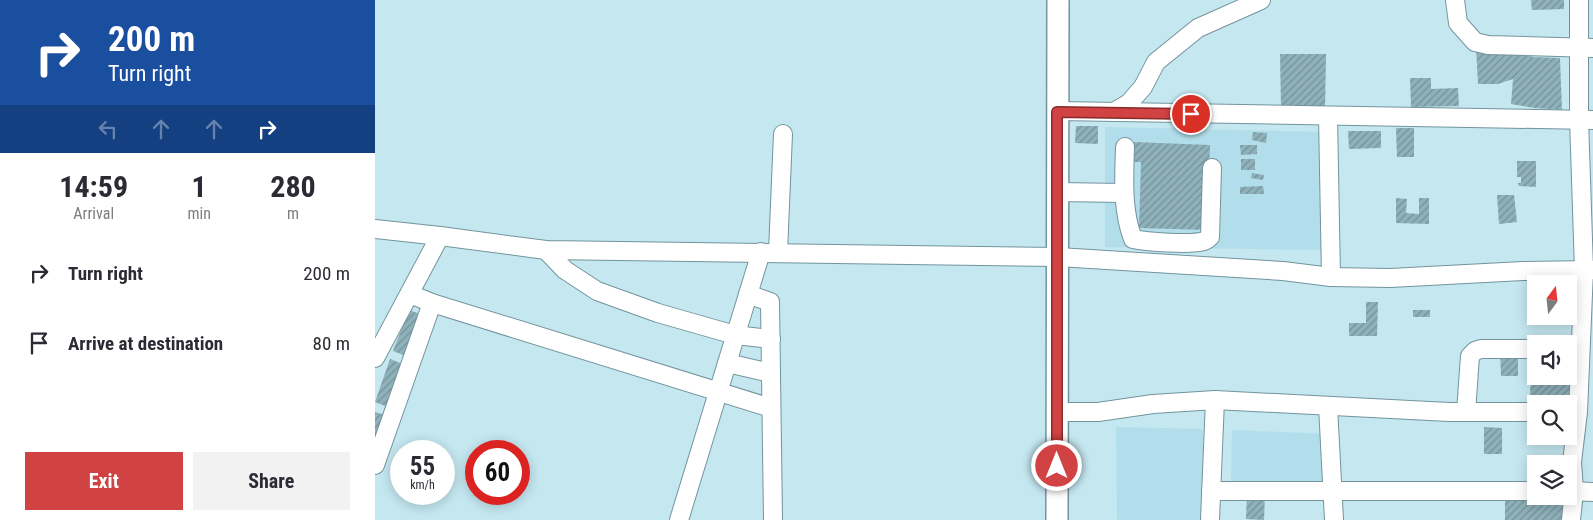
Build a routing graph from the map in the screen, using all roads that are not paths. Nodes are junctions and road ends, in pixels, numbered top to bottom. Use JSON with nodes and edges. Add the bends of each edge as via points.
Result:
{"nodes":[{"id":1,"x":1058,"y":0,"type":"edge"},
{"id":2,"x":1261,"y":0,"type":"edge"},
{"id":3,"x":1455,"y":0,"type":"edge"},
{"id":4,"x":1579,"y":0,"type":"edge"},
{"id":5,"x":1586,"y":48,"type":"edge"},
{"id":6,"x":1057,"y":112,"type":"junction"},
{"id":7,"x":1114,"y":112,"type":"junction"},
{"id":8,"x":1328,"y":116,"type":"junction"},
{"id":9,"x":1586,"y":120,"type":"edge"},
{"id":10,"x":783,"y":134,"type":"dead end"},
{"id":11,"x":1125,"y":147,"type":"dead end"},
{"id":12,"x":1213,"y":168,"type":"dead end"},
{"id":13,"x":1057,"y":192,"type":"junction"},
{"id":14,"x":1124,"y":193,"type":"junction"},
{"id":15,"x":375,"y":229,"type":"edge"},
{"id":16,"x":440,"y":236,"type":"junction"},
{"id":17,"x":545,"y":250,"type":"junction"},
{"id":18,"x":769,"y":252,"type":"junction"},
{"id":19,"x":1058,"y":257,"type":"junction"},
{"id":20,"x":1588,"y":270,"type":"edge"},
{"id":21,"x":1331,"y":277,"type":"junction"},
{"id":22,"x":410,"y":294,"type":"junction"},
{"id":23,"x":748,"y":294,"type":"junction"},
{"id":24,"x":432,"y":303,"type":"junction"},
{"id":25,"x":735,"y":335,"type":"junction"},
{"id":26,"x":771,"y":339,"type":"junction"},
{"id":27,"x":1527,"y":349,"type":"edge"},
{"id":28,"x":1580,"y":349,"type":"edge"},
{"id":29,"x":375,"y":358,"type":"edge"},
{"id":30,"x":727,"y":363,"type":"junction"},
{"id":31,"x":771,"y":373,"type":"junction"},
{"id":32,"x":718,"y":392,"type":"junction"},
{"id":33,"x":1215,"y":400,"type":"junction"},
{"id":34,"x":1328,"y":406,"type":"junction"},
{"id":35,"x":771,"y":408,"type":"junction"},
{"id":36,"x":1057,"y":412,"type":"junction"},
{"id":37,"x":1466,"y":412,"type":"junction"},
{"id":38,"x":1527,"y":412,"type":"edge"},
{"id":39,"x":1580,"y":413,"type":"edge"},
{"id":40,"x":1573,"y":455,"type":"edge"},
{"id":41,"x":375,"y":465,"type":"edge"},
{"id":42,"x":1211,"y":491,"type":"junction"},
{"id":43,"x":1333,"y":491,"type":"junction"},
{"id":44,"x":1527,"y":491,"type":"edge"},
{"id":45,"x":1577,"y":491,"type":"edge"},
{"id":46,"x":1593,"y":492,"type":"edge"},
{"id":47,"x":1571,"y":505,"type":"edge"},
{"id":48,"x":679,"y":520,"type":"edge"},
{"id":49,"x":773,"y":520,"type":"edge"},
{"id":50,"x":1057,"y":520,"type":"edge"},
{"id":51,"x":1210,"y":520,"type":"edge"},
{"id":52,"x":1335,"y":520,"type":"edge"},
{"id":53,"x":1571,"y":520,"type":"edge"}],
"edges":[{"from":1,"to":6,"type":"main road"},
{"from":2,"to":7,"type":"street","via":[[1198,28],[1156,62],[1143,87],[1129,103]]},
{"from":3,"to":5,"type":"street","via":[[1458,23],[1475,42]]},
{"from":4,"to":5,"type":"street"},
{"from":5,"to":9,"type":"street","via":[[1580,94]]},
{"from":6,"to":7,"type":"street"},
{"from":6,"to":13,"type":"main road"},
{"from":7,"to":8,"type":"street"},
{"from":8,"to":9,"type":"street"},
{"from":8,"to":21,"type":"street"},
{"from":9,"to":20,"type":"street"},
{"from":10,"to":18,"type":"street"},
{"from":11,"to":14,"type":"street"},
{"from":12,"to":14,"type":"street","via":[[1210,237],[1205,241],[1133,239]]},
{"from":13,"to":14,"type":"street"},
{"from":13,"to":19,"type":"main road"},
{"from":15,"to":16,"type":"street"},
{"from":16,"to":17,"type":"street"},
{"from":16,"to":22,"type":"street"},
{"from":17,"to":18,"type":"street"},
{"from":17,"to":25,"type":"street","via":[[565,270],[597,290],[657,313]]},
{"from":18,"to":19,"type":"street"},
{"from":18,"to":23,"type":"street"},
{"from":19,"to":21,"type":"street"},
{"from":19,"to":36,"type":"main road"},
{"from":20,"to":21,"type":"street","via":[[1390,278]]},
{"from":20,"to":28,"type":"street"},
{"from":22,"to":24,"type":"street"},
{"from":22,"to":29,"type":"street"},
{"from":23,"to":25,"type":"street"},
{"from":23,"to":26,"type":"street","via":[[770,302]]},
{"from":24,"to":32,"type":"street"},
{"from":24,"to":41,"type":"street"},
{"from":25,"to":26,"type":"street"},
{"from":25,"to":30,"type":"street"},
{"from":26,"to":31,"type":"street"},
{"from":27,"to":37,"type":"street","via":[[1475,351],[1471,356]]},
{"from":28,"to":39,"type":"street"},
{"from":30,"to":31,"type":"street"},
{"from":30,"to":32,"type":"street"},
{"from":31,"to":35,"type":"street"},
{"from":32,"to":35,"type":"street"},
{"from":32,"to":48,"type":"street"},
{"from":33,"to":34,"type":"street"},
{"from":33,"to":36,"type":"street","via":[[1098,412]]},
{"from":33,"to":42,"type":"street"},
{"from":34,"to":37,"type":"street"},
{"from":34,"to":43,"type":"street"},
{"from":35,"to":49,"type":"street"},
{"from":36,"to":50,"type":"main road"},
{"from":37,"to":38,"type":"street"},
{"from":39,"to":40,"type":"street"},
{"from":42,"to":43,"type":"street"},
{"from":42,"to":51,"type":"street"},
{"from":43,"to":44,"type":"street"},
{"from":43,"to":52,"type":"street"},
{"from":45,"to":46,"type":"street"},
{"from":47,"to":53,"type":"street"}]}
